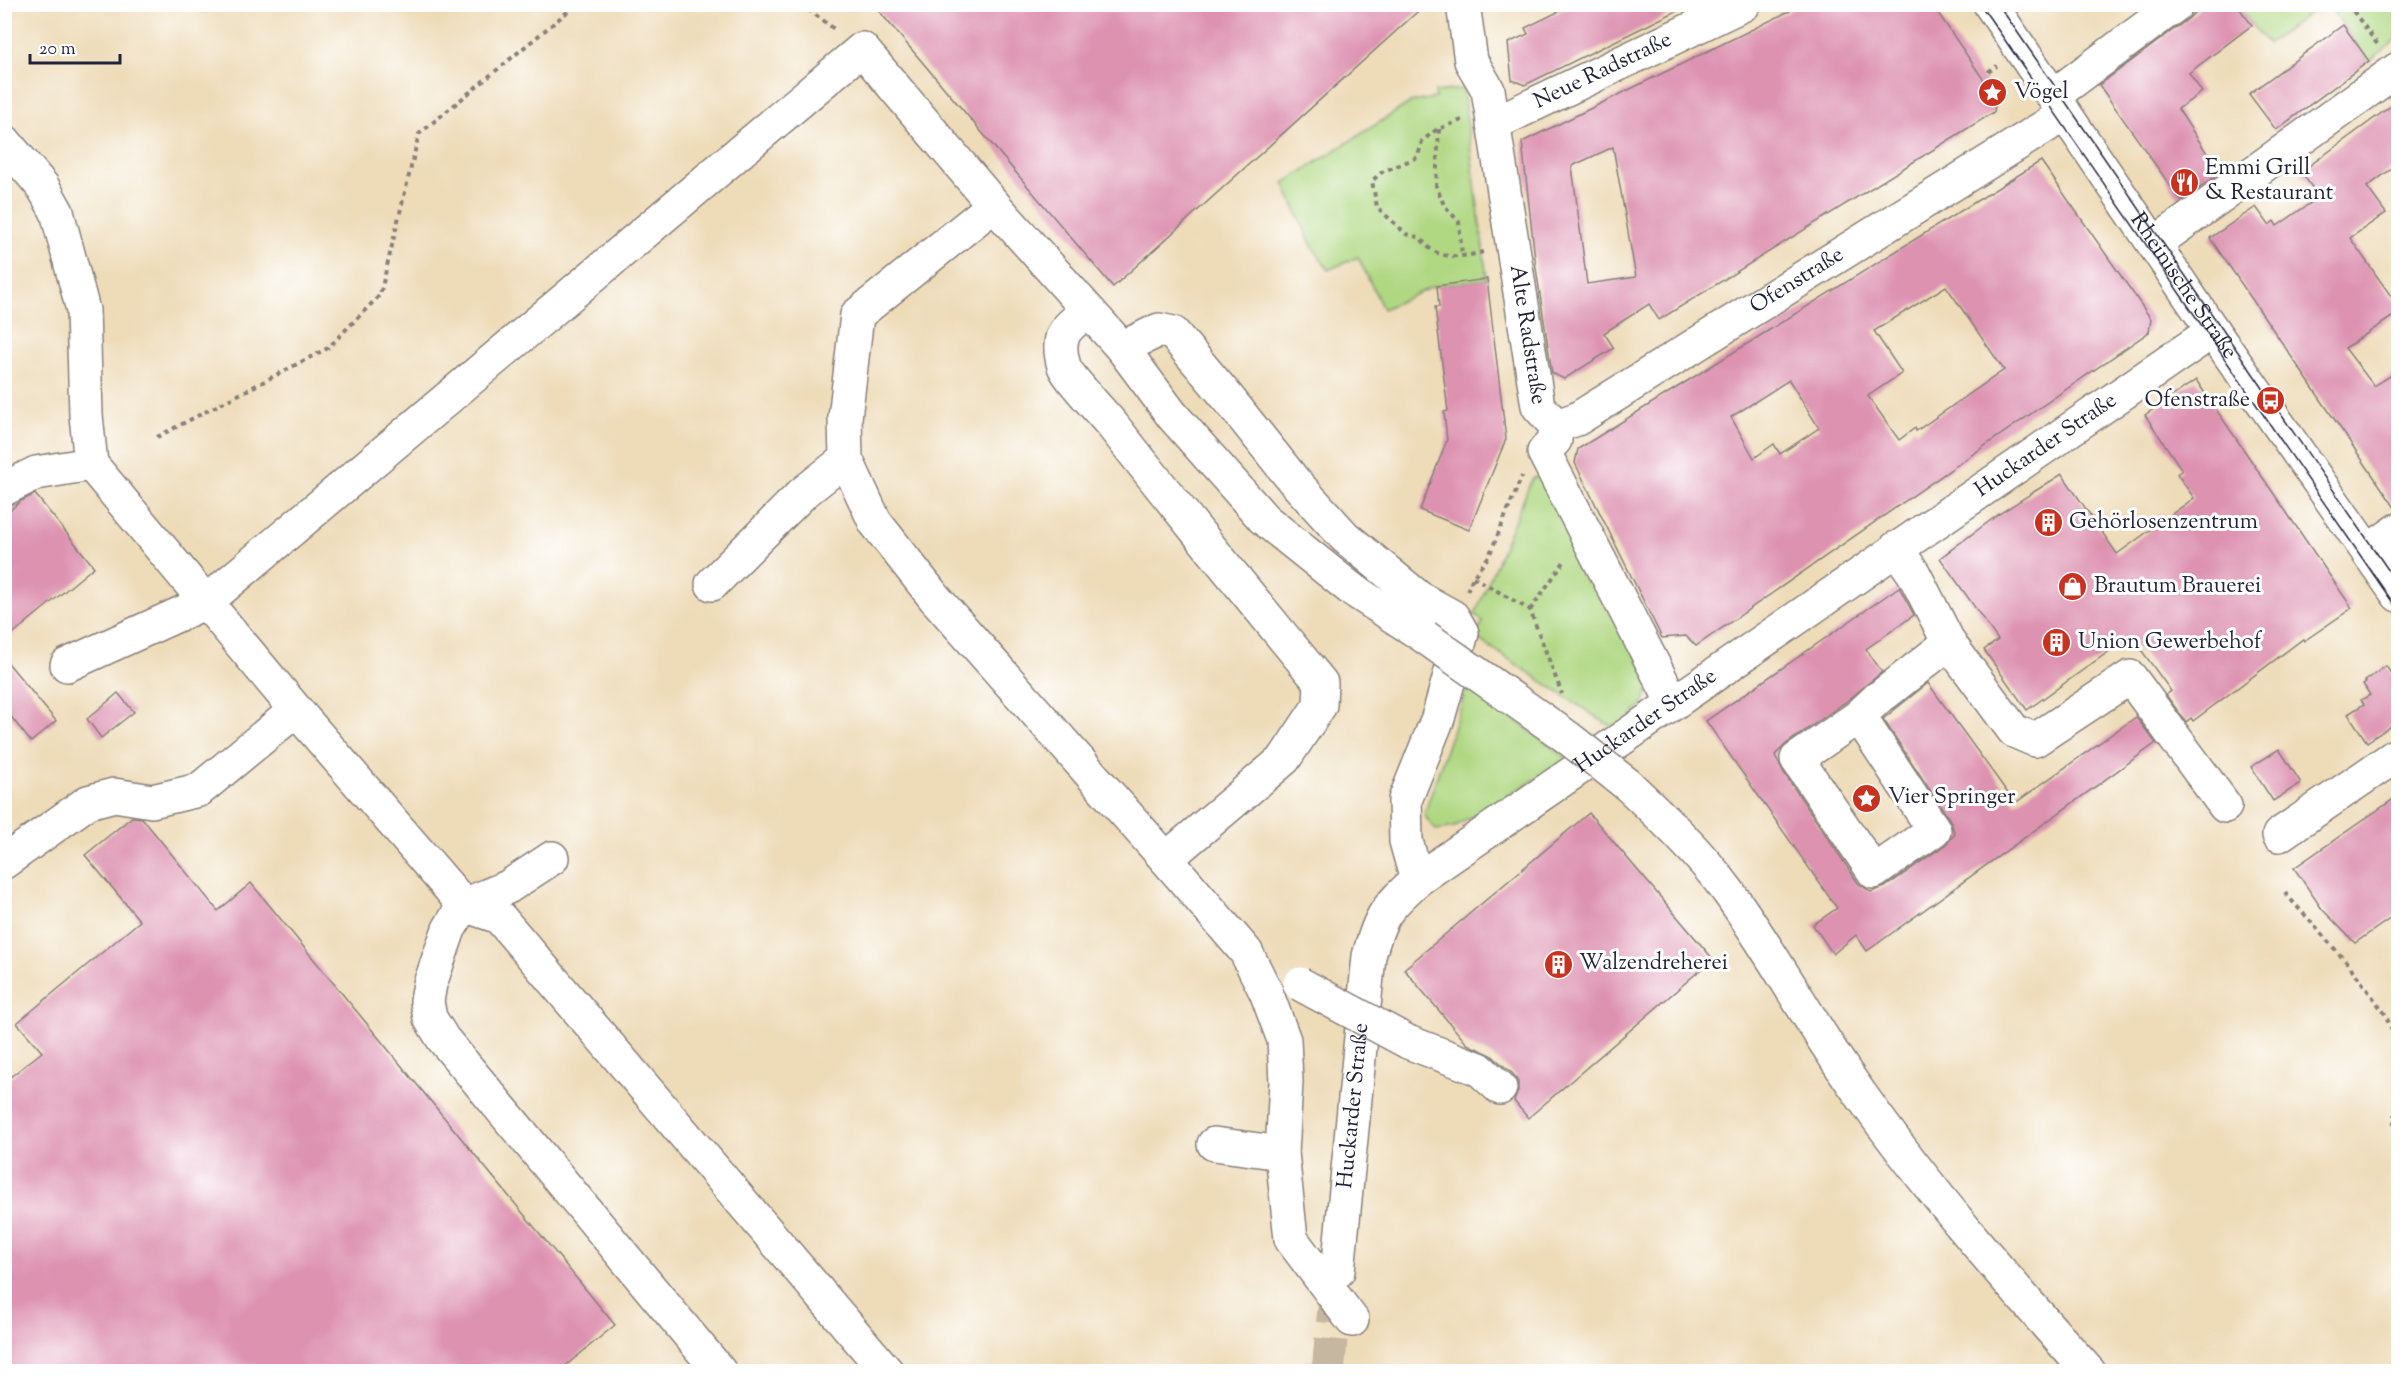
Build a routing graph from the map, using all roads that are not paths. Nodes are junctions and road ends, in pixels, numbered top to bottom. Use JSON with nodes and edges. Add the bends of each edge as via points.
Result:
{"nodes":[{"id":1,"x":1463,"y":4,"type":"edge"},
{"id":2,"x":1744,"y":4,"type":"edge"},
{"id":3,"x":2177,"y":4,"type":"edge"},
{"id":4,"x":1994,"y":6,"type":"edge"},
{"id":5,"x":2398,"y":69,"type":"edge"},
{"id":6,"x":2059,"y":105,"type":"junction"},
{"id":7,"x":1493,"y":124,"type":"junction"},
{"id":8,"x":4,"y":141,"type":"edge"},
{"id":9,"x":994,"y":205,"type":"junction"},
{"id":10,"x":2154,"y":244,"type":"junction"},
{"id":11,"x":1089,"y":311,"type":"junction"},
{"id":12,"x":2213,"y":331,"type":"junction"},
{"id":13,"x":1122,"y":348,"type":"junction"},
{"id":14,"x":1550,"y":439,"type":"junction"},
{"id":15,"x":846,"y":459,"type":"junction"},
{"id":16,"x":91,"y":464,"type":"junction"},
{"id":17,"x":4,"y":489,"type":"edge"},
{"id":18,"x":2398,"y":530,"type":"edge"},
{"id":19,"x":1896,"y":548,"type":"junction"},
{"id":20,"x":2368,"y":551,"type":"junction"},
{"id":21,"x":712,"y":584,"type":"dead end"},
{"id":22,"x":2398,"y":595,"type":"edge"},
{"id":23,"x":206,"y":602,"type":"junction"},
{"id":24,"x":1948,"y":643,"type":"junction"},
{"id":25,"x":67,"y":665,"type":"dead end"},
{"id":26,"x":1673,"y":703,"type":"junction"},
{"id":27,"x":1874,"y":703,"type":"junction"},
{"id":28,"x":296,"y":710,"type":"junction"},
{"id":29,"x":2398,"y":754,"type":"edge"},
{"id":30,"x":2225,"y":806,"type":"dead end"},
{"id":31,"x":2279,"y":835,"type":"dead end"},
{"id":32,"x":552,"y":858,"type":"dead end"},
{"id":33,"x":1166,"y":859,"type":"junction"},
{"id":34,"x":4,"y":862,"type":"edge"},
{"id":35,"x":1417,"y":880,"type":"junction"},
{"id":36,"x":464,"y":906,"type":"junction"},
{"id":37,"x":1246,"y":952,"type":"junction"},
{"id":38,"x":1500,"y":1088,"type":"dead end"},
{"id":39,"x":1214,"y":1144,"type":"dead end"},
{"id":40,"x":1282,"y":1153,"type":"junction"},
{"id":41,"x":1338,"y":1271,"type":"tunnel mouth"},
{"id":42,"x":1352,"y":1320,"type":"dead end"},
{"id":43,"x":720,"y":1371,"type":"edge"},
{"id":44,"x":887,"y":1371,"type":"edge"},
{"id":45,"x":2089,"y":1371,"type":"edge"}],
"edges":[{"from":1,"to":7,"type":"street","name":"Alte Radstraße","via":[[1471,61],[1488,90]]},
{"from":2,"to":7,"type":"street","name":"Neue Radstraße"},
{"from":3,"to":6,"type":"street","name":"Ofenstraße"},
{"from":4,"to":6,"type":"street","name":"Rheinische Straße"},
{"from":5,"to":10,"type":"street"},
{"from":6,"to":10,"type":"street","name":"Rheinische Straße"},
{"from":6,"to":14,"type":"street","name":"Ofenstraße","via":[[1576,418]]},
{"from":7,"to":14,"type":"street","name":"Alte Radstraße","via":[[1538,406]]},
{"from":8,"to":16,"type":"street","via":[[43,187],[57,212],[83,310]]},
{"from":9,"to":11,"type":"street"},
{"from":9,"to":15,"type":"street","via":[[857,315],[845,418]]},
{"from":9,"to":23,"type":"street","via":[[862,49]]},
{"from":10,"to":12,"type":"street","name":"Rheinische Straße"},
{"from":11,"to":13,"type":"street"},
{"from":11,"to":33,"type":"street","via":[[1071,323],[1062,337],[1059,344],[1064,369],[1321,683],[1320,705],[1284,759]]},
{"from":12,"to":19,"type":"street","name":"Huckarder Straße"},
{"from":12,"to":20,"type":"street","name":"Rheinische Straße"},
{"from":13,"to":35,"type":"street","via":[[1159,330],[1173,333],[1293,481],[1345,537],[1419,598],[1453,617],[1462,633],[1438,718],[1405,800],[1406,841]]},
{"from":13,"to":45,"type":"street","bridge":true,"via":[[1172,415],[1264,519],[1350,588],[1567,737],[1628,785],[1694,850],[1777,964],[1861,1096],[2009,1282]]},
{"from":14,"to":26,"type":"street","name":"Alte Radstraße","via":[[1592,548]]},
{"from":15,"to":21,"type":"street","via":[[803,493]]},
{"from":15,"to":33,"type":"street","via":[[875,522],[934,597]]},
{"from":16,"to":17,"type":"street","via":[[36,473]]},
{"from":16,"to":23,"type":"street"},
{"from":18,"to":20,"type":"street"},
{"from":19,"to":24,"type":"street","via":[[1914,574]]},
{"from":19,"to":26,"type":"street","name":"Huckarder Straße"},
{"from":20,"to":22,"type":"street","name":"Rheinische Straße"},
{"from":23,"to":25,"type":"street"},
{"from":23,"to":28,"type":"street"},
{"from":24,"to":27,"type":"street"},
{"from":24,"to":30,"type":"street","via":[[2014,731],[2035,740],[2130,677]]},
{"from":26,"to":35,"type":"street","name":"Huckarder Straße"},
{"from":27,"to":27,"type":"street","via":[[1934,830],[1874,872],[1797,759]]},
{"from":28,"to":34,"type":"street","via":[[199,790],[152,801],[114,795],[88,802]]},
{"from":28,"to":36,"type":"street"},
{"from":29,"to":31,"type":"street"},
{"from":32,"to":36,"type":"street","via":[[508,887]]},
{"from":33,"to":37,"type":"street"},
{"from":35,"to":41,"type":"street","name":"Huckarder Straße","via":[[1391,903],[1377,926],[1369,956]]},
{"from":36,"to":43,"type":"street","via":[[449,929],[430,984],[430,1018]]},
{"from":36,"to":44,"type":"street","via":[[499,917]]},
{"from":37,"to":38,"type":"street","bridge":true,"via":[[1408,1042],[1479,1069]]},
{"from":37,"to":40,"type":"street","via":[[1284,1040]]},
{"from":39,"to":40,"type":"street"},
{"from":40,"to":42,"type":"street","via":[[1291,1239]]}]}
